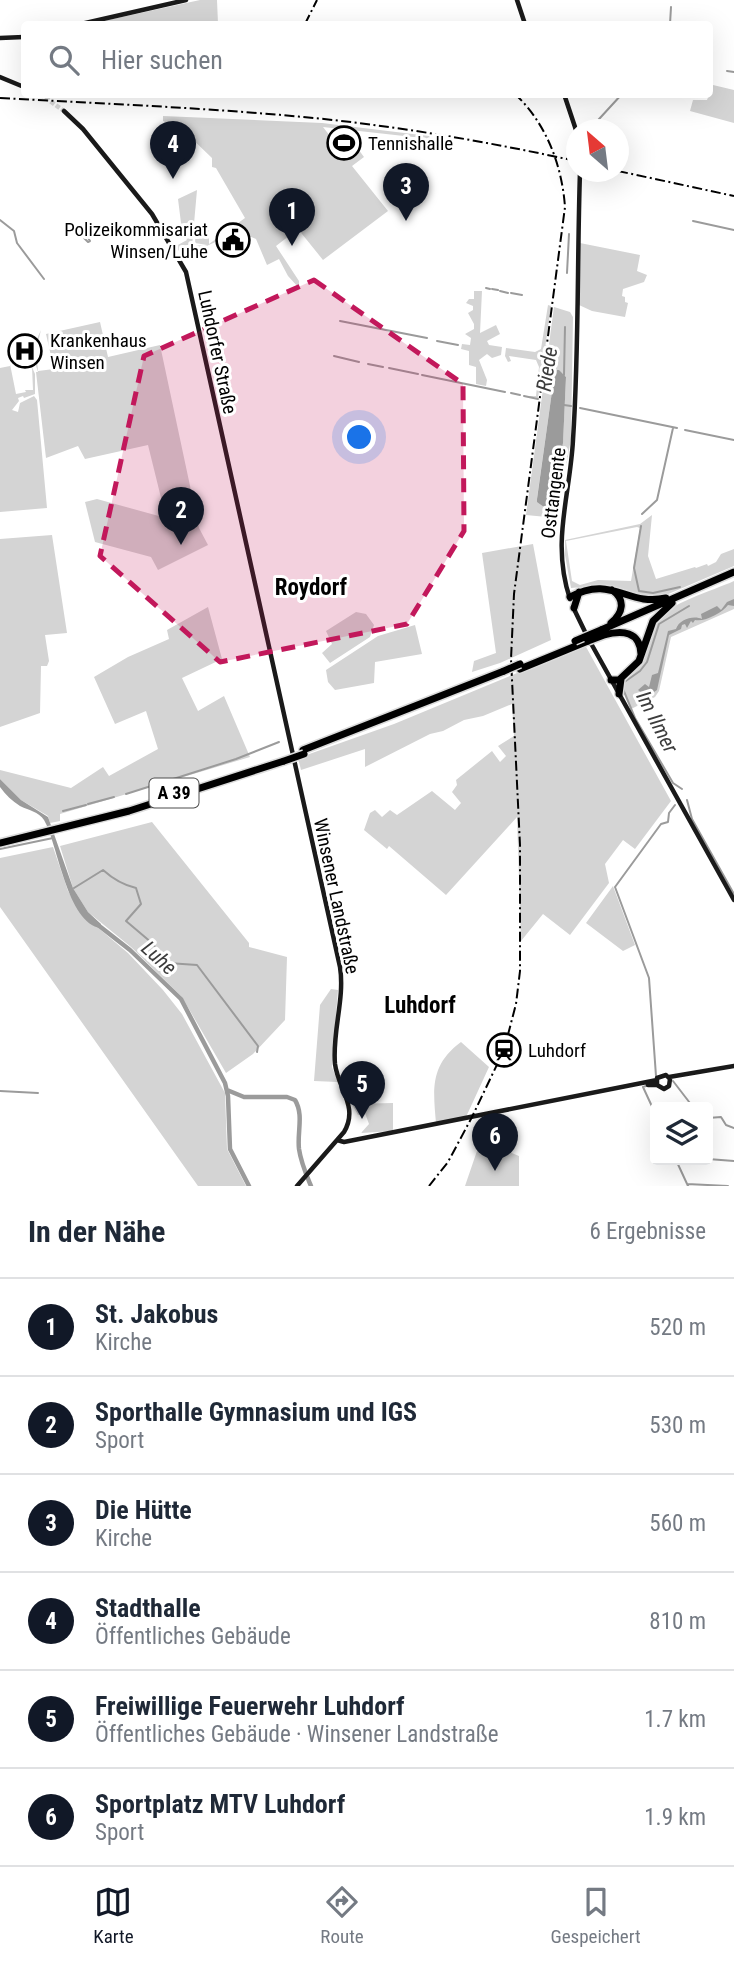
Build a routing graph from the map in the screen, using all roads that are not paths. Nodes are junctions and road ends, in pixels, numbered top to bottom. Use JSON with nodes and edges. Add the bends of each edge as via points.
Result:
{"nodes":[{"id":1,"x":186,"y":0,"type":"edge"},
{"id":2,"x":517,"y":0,"type":"edge"},
{"id":3,"x":94,"y":21,"type":"edge"},
{"id":4,"x":524,"y":21,"type":"edge"},
{"id":5,"x":21,"y":37,"type":"edge"},
{"id":6,"x":0,"y":38,"type":"edge"},
{"id":7,"x":0,"y":78,"type":"edge"},
{"id":8,"x":21,"y":86,"type":"edge"},
{"id":9,"x":565,"y":98,"type":"edge"},
{"id":10,"x":64,"y":111,"type":"tunnel mouth"},
{"id":11,"x":572,"y":119,"type":"edge"},
{"id":12,"x":580,"y":182,"type":"edge"},
{"id":13,"x":734,"y":574,"type":"edge"},
{"id":14,"x":604,"y":588,"type":"junction"},
{"id":15,"x":696,"y":588,"type":"junction"},
{"id":16,"x":580,"y":592,"type":"junction"},
{"id":17,"x":569,"y":594,"type":"junction"},
{"id":18,"x":673,"y":603,"type":"junction"},
{"id":19,"x":574,"y":608,"type":"junction"},
{"id":20,"x":602,"y":633,"type":"junction"},
{"id":21,"x":267,"y":637,"type":"joint"},
{"id":22,"x":576,"y":643,"type":"junction"},
{"id":23,"x":641,"y":658,"type":"junction"},
{"id":24,"x":624,"y":676,"type":"junction"},
{"id":25,"x":611,"y":680,"type":"junction"},
{"id":26,"x":619,"y":694,"type":"junction"},
{"id":27,"x":0,"y":841,"type":"edge"},
{"id":28,"x":734,"y":901,"type":"edge"},
{"id":29,"x":734,"y":1066,"type":"edge"},
{"id":30,"x":670,"y":1079,"type":"junction"},
{"id":31,"x":657,"y":1082,"type":"junction"},
{"id":32,"x":338,"y":1140,"type":"junction"},
{"id":33,"x":297,"y":1186,"type":"edge"}],
"edges":[{"from":1,"to":3,"type":"main road"},
{"from":2,"to":4,"type":"main road"},
{"from":5,"to":6,"type":"main road"},
{"from":7,"to":8,"type":"main road"},
{"from":9,"to":11,"type":"main road"},
{"from":10,"to":21,"type":"main road","name":"Luhdorfer Straße","via":[[152,214],[184,267]]},
{"from":12,"to":17,"type":"main road","name":"Osttangente","via":[[573,440],[561,535]]},
{"from":13,"to":15,"type":"highway","number":"A 39"},
{"from":13,"to":18,"type":"highway","number":"A 39"},
{"from":14,"to":15,"type":"highway","via":[[647,600]]},
{"from":14,"to":16,"type":"highway"},
{"from":14,"to":20,"type":"highway","via":[[616,593],[622,606]]},
{"from":15,"to":20,"type":"highway","number":"A 39"},
{"from":16,"to":17,"type":"highway"},
{"from":16,"to":19,"type":"highway"},
{"from":17,"to":19,"type":"main road","name":"Osttangente"},
{"from":18,"to":20,"type":"highway","number":"A 39"},
{"from":18,"to":23,"type":"highway","via":[[653,621]]},
{"from":19,"to":25,"type":"main road","name":"Osttangente"},
{"from":20,"to":22,"type":"highway","number":"A 39","bridge":true},
{"from":20,"to":22,"type":"highway","number":"A 39","bridge":true},
{"from":20,"to":23,"type":"highway","via":[[631,634],[639,643]]},
{"from":21,"to":32,"type":"main road","name":"Winsener Landstraße","via":[[340,971],[335,1063],[350,1116]]},
{"from":22,"to":27,"type":"highway","number":"A 39","bridge":true,"via":[[184,795]]},
{"from":23,"to":24,"type":"highway"},
{"from":24,"to":25,"type":"highway"},
{"from":24,"to":26,"type":"highway"},
{"from":25,"to":26,"type":"main road","name":"Osttangente"},
{"from":26,"to":28,"type":"main road","name":"Osttangente"},
{"from":29,"to":30,"type":"main road"},
{"from":30,"to":31,"type":"main road","via":[[663,1074]]},
{"from":30,"to":31,"type":"main road","via":[[664,1089]]},
{"from":31,"to":32,"type":"main road"},
{"from":32,"to":33,"type":"main road","name":"Winsener Landstraße"}]}
